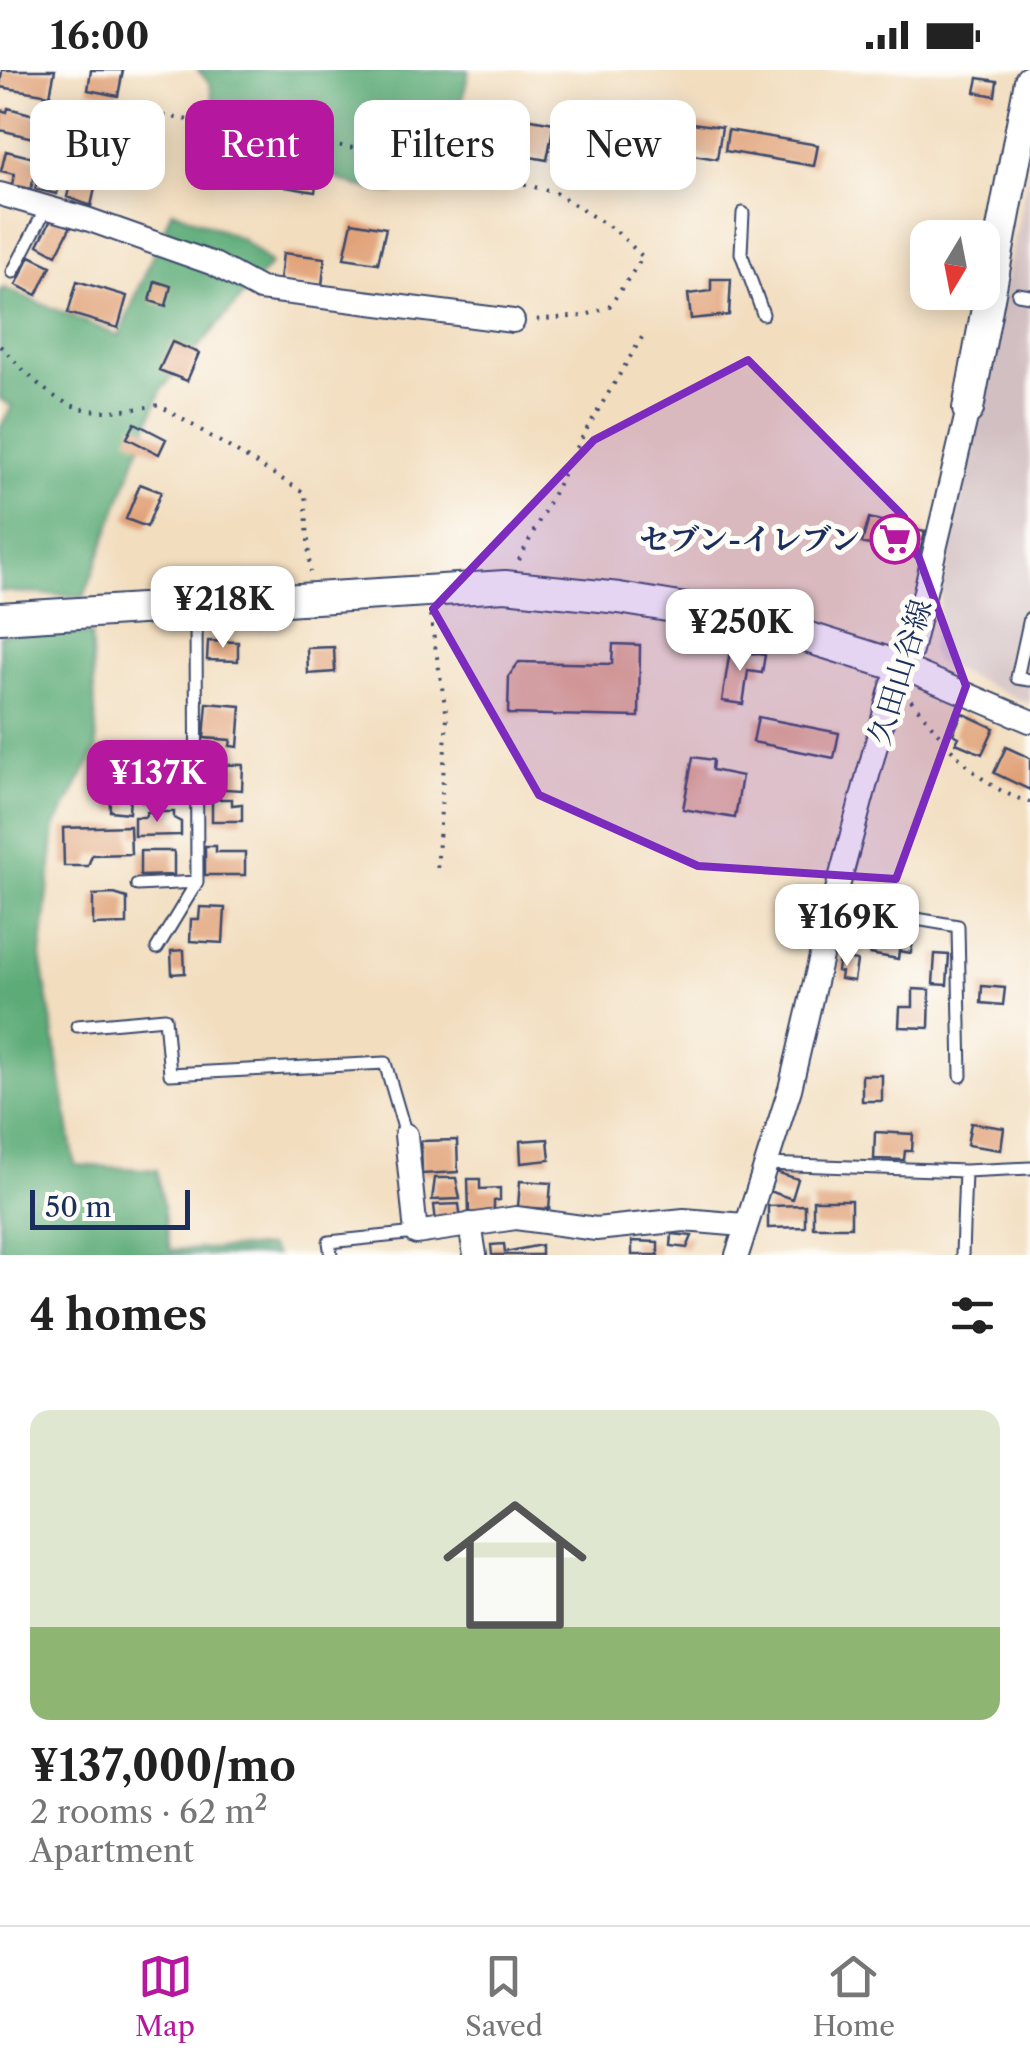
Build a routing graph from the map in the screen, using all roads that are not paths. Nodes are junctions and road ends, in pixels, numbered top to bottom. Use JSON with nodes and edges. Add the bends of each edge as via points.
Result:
{"nodes":[{"id":1,"x":1030,"y":81,"type":"edge"},
{"id":2,"x":0,"y":194,"type":"edge"},
{"id":3,"x":46,"y":208,"type":"junction"},
{"id":4,"x":743,"y":213,"type":"dead end"},
{"id":5,"x":13,"y":272,"type":"dead end"},
{"id":6,"x":763,"y":314,"type":"dead end"},
{"id":7,"x":513,"y":321,"type":"road end"},
{"id":8,"x":968,"y":409,"type":"joint"},
{"id":9,"x":196,"y":606,"type":"junction"},
{"id":10,"x":0,"y":618,"type":"edge"},
{"id":11,"x":1030,"y":618,"type":"edge"},
{"id":12,"x":1030,"y":680,"type":"edge"},
{"id":13,"x":906,"y":682,"type":"junction"},
{"id":14,"x":1030,"y":721,"type":"edge"},
{"id":15,"x":197,"y":882,"type":"junction"},
{"id":16,"x":137,"y":886,"type":"dead end"},
{"id":17,"x":833,"y":904,"type":"junction"},
{"id":18,"x":157,"y":948,"type":"dead end"},
{"id":19,"x":77,"y":1026,"type":"dead end"},
{"id":20,"x":961,"y":1076,"type":"dead end"},
{"id":21,"x":406,"y":1135,"type":"joint"},
{"id":22,"x":766,"y":1164,"type":"junction"},
{"id":23,"x":1030,"y":1168,"type":"edge"},
{"id":24,"x":966,"y":1170,"type":"junction"},
{"id":25,"x":470,"y":1224,"type":"junction"},
{"id":26,"x":744,"y":1225,"type":"junction"},
{"id":27,"x":416,"y":1232,"type":"junction"},
{"id":28,"x":331,"y":1255,"type":"edge"},
{"id":29,"x":475,"y":1255,"type":"edge"},
{"id":30,"x":737,"y":1255,"type":"edge"},
{"id":31,"x":962,"y":1255,"type":"edge"}],
"edges":[{"from":1,"to":8,"type":"street","name":"久田山谷線"},
{"from":2,"to":3,"type":"street"},
{"from":3,"to":5,"type":"lane"},
{"from":3,"to":7,"type":"street","via":[[214,264],[260,289]]},
{"from":4,"to":6,"type":"lane","via":[[741,252]]},
{"from":8,"to":13,"type":"street","name":"久田山谷線"},
{"from":9,"to":10,"type":"street"},
{"from":9,"to":13,"type":"street","via":[[505,586],[620,598],[797,634]]},
{"from":9,"to":15,"type":"lane"},
{"from":11,"to":12,"type":"lane","via":[[1017,678]]},
{"from":13,"to":14,"type":"street"},
{"from":13,"to":17,"type":"street","name":"久田山谷線","via":[[892,686]]},
{"from":15,"to":16,"type":"lane"},
{"from":15,"to":18,"type":"lane"},
{"from":17,"to":20,"type":"lane","via":[[958,926]]},
{"from":17,"to":22,"type":"street","name":"久田山谷線"},
{"from":19,"to":21,"type":"lane","via":[[165,1018],[170,1074],[385,1063]]},
{"from":21,"to":27,"type":"street"},
{"from":22,"to":24,"type":"lane"},
{"from":22,"to":26,"type":"street","name":"久田山谷線"},
{"from":23,"to":24,"type":"lane"},
{"from":24,"to":31,"type":"lane"},
{"from":25,"to":26,"type":"street","via":[[516,1218],[596,1228],[684,1220]]},
{"from":25,"to":27,"type":"street"},
{"from":25,"to":29,"type":"street"},
{"from":26,"to":30,"type":"street","name":"久田山谷線"},
{"from":27,"to":28,"type":"lane","via":[[329,1242]]}]}
